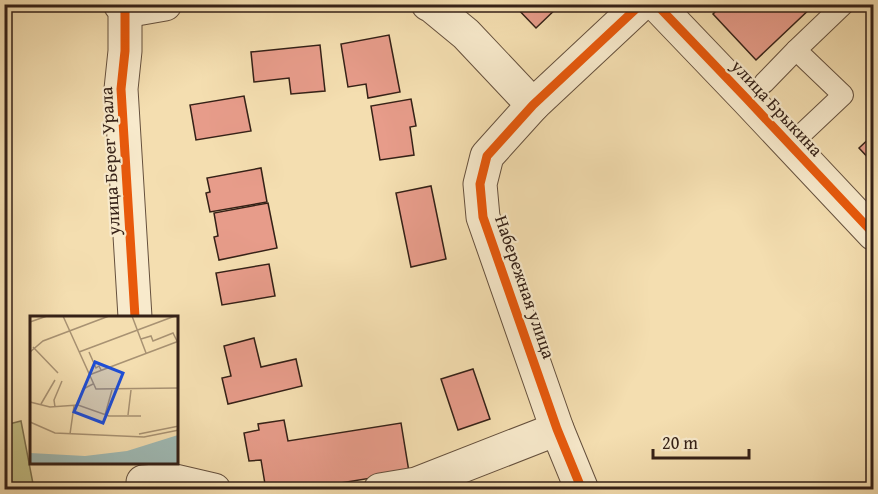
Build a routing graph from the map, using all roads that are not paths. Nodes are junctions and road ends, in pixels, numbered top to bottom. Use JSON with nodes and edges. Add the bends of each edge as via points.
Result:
{"nodes":[{"id":1,"x":165,"y":4,"type":"edge"},
{"id":2,"x":641,"y":4,"type":"edge"},
{"id":3,"x":656,"y":4,"type":"edge"},
{"id":4,"x":844,"y":4,"type":"edge"},
{"id":5,"x":430,"y":5,"type":"edge"},
{"id":6,"x":122,"y":8,"type":"edge"},
{"id":7,"x":796,"y":50,"type":"junction"},
{"id":8,"x":764,"y":83,"type":"dead end"},
{"id":9,"x":533,"y":105,"type":"junction"},
{"id":10,"x":790,"y":145,"type":"junction"},
{"id":11,"x":873,"y":234,"type":"edge"},
{"id":12,"x":135,"y":316,"type":"edge"},
{"id":13,"x":557,"y":429,"type":"junction"},
{"id":14,"x":144,"y":478,"type":"edge"},
{"id":15,"x":214,"y":489,"type":"edge"},
{"id":16,"x":380,"y":489,"type":"edge"},
{"id":17,"x":582,"y":489,"type":"edge"}],
"edges":[{"from":1,"to":6,"type":"street"},
{"from":2,"to":9,"type":"street","name":"Набережная улица"},
{"from":3,"to":10,"type":"street","name":"улица Брыкина"},
{"from":4,"to":7,"type":"lane"},
{"from":5,"to":9,"type":"street","via":[[466,34]]},
{"from":6,"to":12,"type":"street","name":"улица Берег Урала","via":[[125,51],[121,89]]},
{"from":7,"to":8,"type":"lane"},
{"from":7,"to":10,"type":"lane","via":[[843,95]]},
{"from":9,"to":13,"type":"street","name":"Набережная улица","via":[[487,156],[480,184],[483,217]]},
{"from":10,"to":11,"type":"street","name":"улица Брыкина"},
{"from":13,"to":16,"type":"street","via":[[416,484]]},
{"from":13,"to":17,"type":"street","name":"Набережная улица"},
{"from":14,"to":15,"type":"street"}]}
